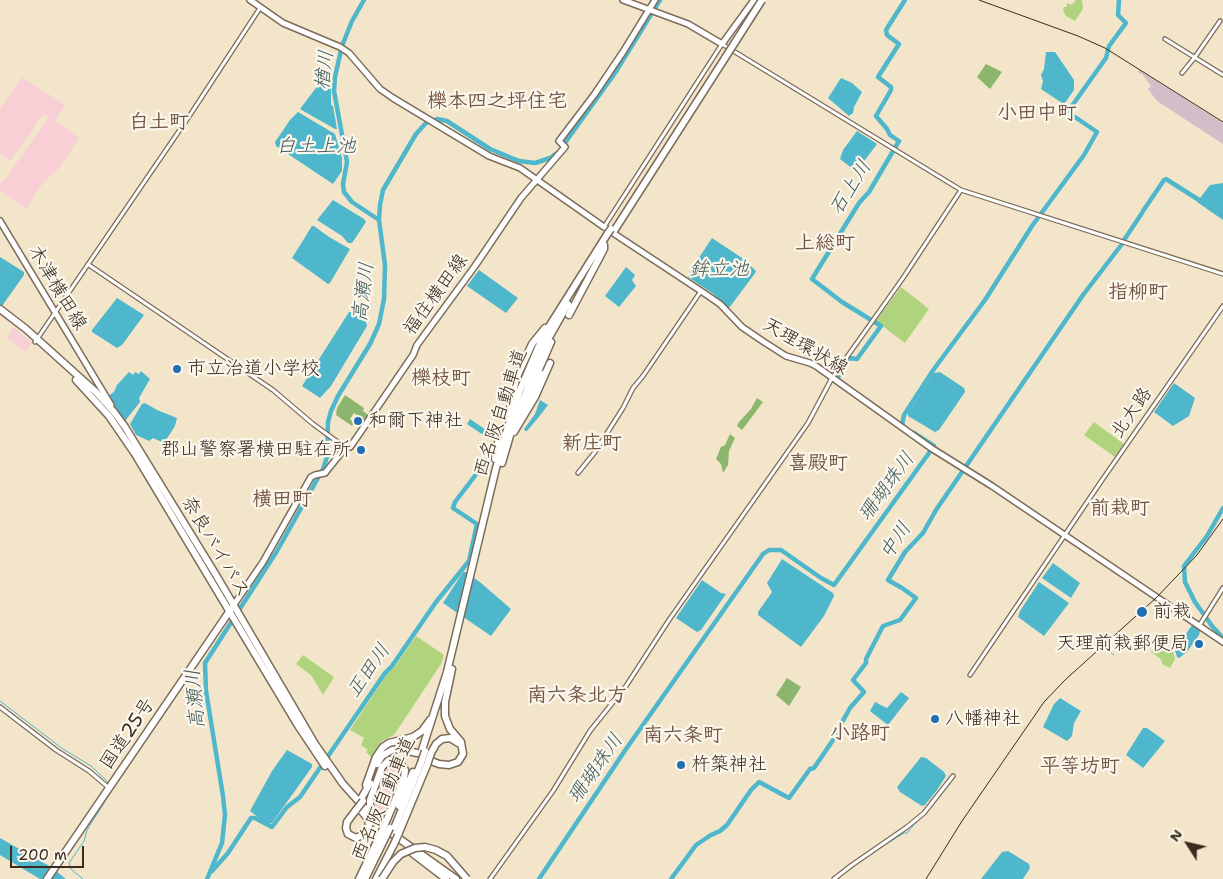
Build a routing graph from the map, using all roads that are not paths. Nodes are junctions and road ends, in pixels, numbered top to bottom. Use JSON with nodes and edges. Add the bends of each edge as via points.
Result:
{"nodes":[{"id":1,"x":250,"y":0,"type":"edge"},
{"id":2,"x":623,"y":0,"type":"edge"},
{"id":3,"x":655,"y":0,"type":"edge"},
{"id":4,"x":754,"y":0,"type":"edge"},
{"id":5,"x":758,"y":0,"type":"edge"},
{"id":6,"x":762,"y":0,"type":"edge"},
{"id":7,"x":260,"y":8,"type":"junction"},
{"id":8,"x":652,"y":11,"type":"junction"},
{"id":9,"x":1220,"y":21,"type":"dead end"},
{"id":10,"x":1165,"y":39,"type":"dead end"},
{"id":11,"x":722,"y":44,"type":"junction"},
{"id":12,"x":724,"y":57,"type":"junction"},
{"id":13,"x":1195,"y":57,"type":"junction"},
{"id":14,"x":1182,"y":73,"type":"dead end"},
{"id":15,"x":1223,"y":74,"type":"edge"},
{"id":16,"x":536,"y":180,"type":"junction"},
{"id":17,"x":961,"y":190,"type":"junction"},
{"id":18,"x":0,"y":222,"type":"edge"},
{"id":19,"x":609,"y":231,"type":"junction"},
{"id":20,"x":604,"y":245,"type":"junction"},
{"id":21,"x":89,"y":265,"type":"junction"},
{"id":22,"x":1223,"y":274,"type":"edge"},
{"id":23,"x":701,"y":291,"type":"junction"},
{"id":24,"x":1223,"y":306,"type":"edge"},
{"id":25,"x":0,"y":309,"type":"edge"},
{"id":26,"x":558,"y":312,"type":"junction"},
{"id":27,"x":0,"y":314,"type":"edge"},
{"id":28,"x":55,"y":314,"type":"junction"},
{"id":29,"x":569,"y":315,"type":"dead end"},
{"id":30,"x":558,"y":321,"type":"junction"},
{"id":31,"x":553,"y":334,"type":"junction"},
{"id":32,"x":36,"y":341,"type":"junction"},
{"id":33,"x":550,"y":363,"type":"dead end"},
{"id":34,"x":89,"y":370,"type":"junction"},
{"id":35,"x":512,"y":378,"type":"dead end"},
{"id":36,"x":832,"y":378,"type":"junction"},
{"id":37,"x":96,"y":392,"type":"junction"},
{"id":38,"x":111,"y":414,"type":"junction"},
{"id":39,"x":498,"y":442,"type":"dead end"},
{"id":40,"x":508,"y":442,"type":"junction"},
{"id":41,"x":346,"y":448,"type":"junction"},
{"id":42,"x":578,"y":473,"type":"dead end"},
{"id":43,"x":486,"y":512,"type":"junction"},
{"id":44,"x":1065,"y":536,"type":"junction"},
{"id":45,"x":475,"y":568,"type":"junction"},
{"id":46,"x":1223,"y":588,"type":"edge"},
{"id":47,"x":232,"y":609,"type":"junction"},
{"id":48,"x":236,"y":617,"type":"junction"},
{"id":49,"x":1199,"y":626,"type":"junction"},
{"id":50,"x":1223,"y":642,"type":"edge"},
{"id":51,"x":450,"y":670,"type":"junction"},
{"id":52,"x":970,"y":675,"type":"dead end"},
{"id":53,"x":0,"y":707,"type":"edge"},
{"id":54,"x":423,"y":757,"type":"junction"},
{"id":55,"x":330,"y":768,"type":"junction"},
{"id":56,"x":953,"y":776,"type":"dead end"},
{"id":57,"x":372,"y":782,"type":"junction"},
{"id":58,"x":111,"y":786,"type":"junction"},
{"id":59,"x":355,"y":807,"type":"junction"},
{"id":60,"x":388,"y":832,"type":"junction"},
{"id":61,"x":47,"y":879,"type":"edge"},
{"id":62,"x":359,"y":879,"type":"edge"},
{"id":63,"x":365,"y":879,"type":"edge"},
{"id":64,"x":369,"y":879,"type":"edge"},
{"id":65,"x":376,"y":879,"type":"edge"},
{"id":66,"x":382,"y":879,"type":"edge"},
{"id":67,"x":446,"y":879,"type":"edge"},
{"id":68,"x":456,"y":879,"type":"edge"},
{"id":69,"x":467,"y":879,"type":"edge"},
{"id":70,"x":490,"y":879,"type":"edge"},
{"id":71,"x":834,"y":879,"type":"edge"}],
"edges":[{"from":1,"to":7,"type":"main road","name":"天理環状線"},
{"from":2,"to":8,"type":"main road"},
{"from":3,"to":8,"type":"main road","name":"福住横田線"},
{"from":4,"to":11,"type":"main road"},
{"from":5,"to":12,"type":"highway","name":"西名阪自動車道","bridge":true},
{"from":6,"to":12,"type":"highway","name":"西名阪自動車道","bridge":true},
{"from":7,"to":16,"type":"main road","name":"天理環状線","via":[[282,23],[342,48],[380,89],[488,156],[513,165]]},
{"from":7,"to":21,"type":"street"},
{"from":8,"to":11,"type":"main road","via":[[688,24]]},
{"from":8,"to":16,"type":"main road","name":"福住横田線","via":[[559,141],[563,150]]},
{"from":9,"to":13,"type":"street"},
{"from":10,"to":13,"type":"street"},
{"from":11,"to":17,"type":"street"},
{"from":11,"to":19,"type":"street"},
{"from":12,"to":19,"type":"highway","name":"西名阪自動車道"},
{"from":13,"to":14,"type":"street"},
{"from":13,"to":15,"type":"street"},
{"from":16,"to":19,"type":"main road","name":"天理環状線"},
{"from":16,"to":41,"type":"main road","name":"福住横田線","via":[[417,345],[353,443]]},
{"from":17,"to":22,"type":"street"},
{"from":17,"to":36,"type":"street"},
{"from":18,"to":28,"type":"main road","name":"木津横田線"},
{"from":19,"to":20,"type":"highway","name":"西名阪自動車道"},
{"from":19,"to":23,"type":"main road","name":"天理環状線"},
{"from":19,"to":26,"type":"highway","name":"西名阪自動車道"},
{"from":20,"to":29,"type":"highway"},
{"from":20,"to":30,"type":"highway","name":"西名阪自動車道"},
{"from":21,"to":28,"type":"street"},
{"from":21,"to":41,"type":"street","via":[[274,390]]},
{"from":23,"to":36,"type":"main road","name":"天理環状線","via":[[720,304],[742,327],[782,354],[810,363]]},
{"from":23,"to":42,"type":"street"},
{"from":24,"to":44,"type":"street","name":"北大路"},
{"from":25,"to":32,"type":"highway","name":"奈良バイパス"},
{"from":26,"to":35,"type":"highway","via":[[530,344]]},
{"from":26,"to":43,"type":"highway","name":"西名阪自動車道","via":[[535,350],[517,395]]},
{"from":27,"to":32,"type":"highway","name":"奈良バイパス"},
{"from":28,"to":32,"type":"street"},
{"from":28,"to":34,"type":"main road","name":"木津横田線"},
{"from":30,"to":31,"type":"highway"},
{"from":30,"to":40,"type":"highway","name":"西名阪自動車道","via":[[531,375]]},
{"from":31,"to":40,"type":"highway"},
{"from":31,"to":40,"type":"highway"},
{"from":32,"to":37,"type":"highway","name":"奈良バイパス"},
{"from":32,"to":38,"type":"highway","name":"奈良バイパス"},
{"from":33,"to":40,"type":"highway"},
{"from":34,"to":37,"type":"main road","name":"木津横田線"},
{"from":34,"to":38,"type":"main road","name":"木津横田線"},
{"from":36,"to":44,"type":"main road","name":"天理環状線","via":[[932,449]]},
{"from":36,"to":70,"type":"street","via":[[808,423],[674,612],[626,686],[590,731],[553,791]]},
{"from":37,"to":38,"type":"highway","name":"奈良バイパス"},
{"from":38,"to":47,"type":"highway","name":"奈良バイパス","via":[[208,578]]},
{"from":39,"to":43,"type":"highway"},
{"from":40,"to":45,"type":"highway","name":"西名阪自動車道"},
{"from":41,"to":47,"type":"main road","name":"福住横田線","via":[[324,474],[311,477]]},
{"from":43,"to":45,"type":"highway","name":"西名阪自動車道"},
{"from":44,"to":49,"type":"main road","name":"天理環状線"},
{"from":44,"to":52,"type":"street","name":"北大路"},
{"from":45,"to":51,"type":"highway","name":"西名阪自動車道"},
{"from":46,"to":49,"type":"street"},
{"from":47,"to":48,"type":"highway","name":"奈良バイパス"},
{"from":47,"to":58,"type":"highway","name":"国道25号"},
{"from":48,"to":55,"type":"highway","name":"奈良バイパス"},
{"from":48,"to":59,"type":"highway","name":"奈良バイパス","via":[[310,745]]},
{"from":49,"to":50,"type":"main road","name":"天理環状線"},
{"from":51,"to":54,"type":"highway","name":"西名阪自動車道"},
{"from":51,"to":54,"type":"highway","via":[[445,716],[450,729],[461,742],[463,754],[458,762],[449,765]]},
{"from":51,"to":57,"type":"highway","via":[[425,727],[413,737],[383,747],[378,753]]},
{"from":53,"to":58,"type":"street","via":[[56,750]]},
{"from":54,"to":54,"type":"highway","via":[[450,762],[458,756],[460,747],[456,740],[445,738]]},
{"from":54,"to":57,"type":"highway","via":[[403,752],[390,753],[381,762]]},
{"from":54,"to":60,"type":"highway","name":"西名阪自動車道"},
{"from":55,"to":57,"type":"highway","via":[[353,793],[360,793]]},
{"from":55,"to":60,"type":"highway","name":"奈良バイパス"},
{"from":56,"to":71,"type":"street","via":[[924,813]]},
{"from":57,"to":59,"type":"highway","bridge":true},
{"from":57,"to":60,"type":"highway","via":[[370,807]]},
{"from":57,"to":60,"type":"highway","via":[[389,760],[399,762],[405,770]]},
{"from":58,"to":61,"type":"highway","name":"国道25号"},
{"from":59,"to":59,"type":"highway","via":[[346,828],[348,834],[356,838],[364,833],[369,823]]},
{"from":59,"to":60,"type":"highway"},
{"from":59,"to":60,"type":"highway","via":[[343,826],[349,839],[359,840],[376,829]]},
{"from":60,"to":62,"type":"highway"},
{"from":60,"to":63,"type":"highway","name":"西名阪自動車道"},
{"from":60,"to":64,"type":"highway","name":"西名阪自動車道"},
{"from":60,"to":65,"type":"highway"},
{"from":60,"to":67,"type":"highway"},
{"from":60,"to":68,"type":"highway"},
{"from":66,"to":69,"type":"highway","bridge":true,"via":[[401,854],[425,847],[447,856]]}]}
